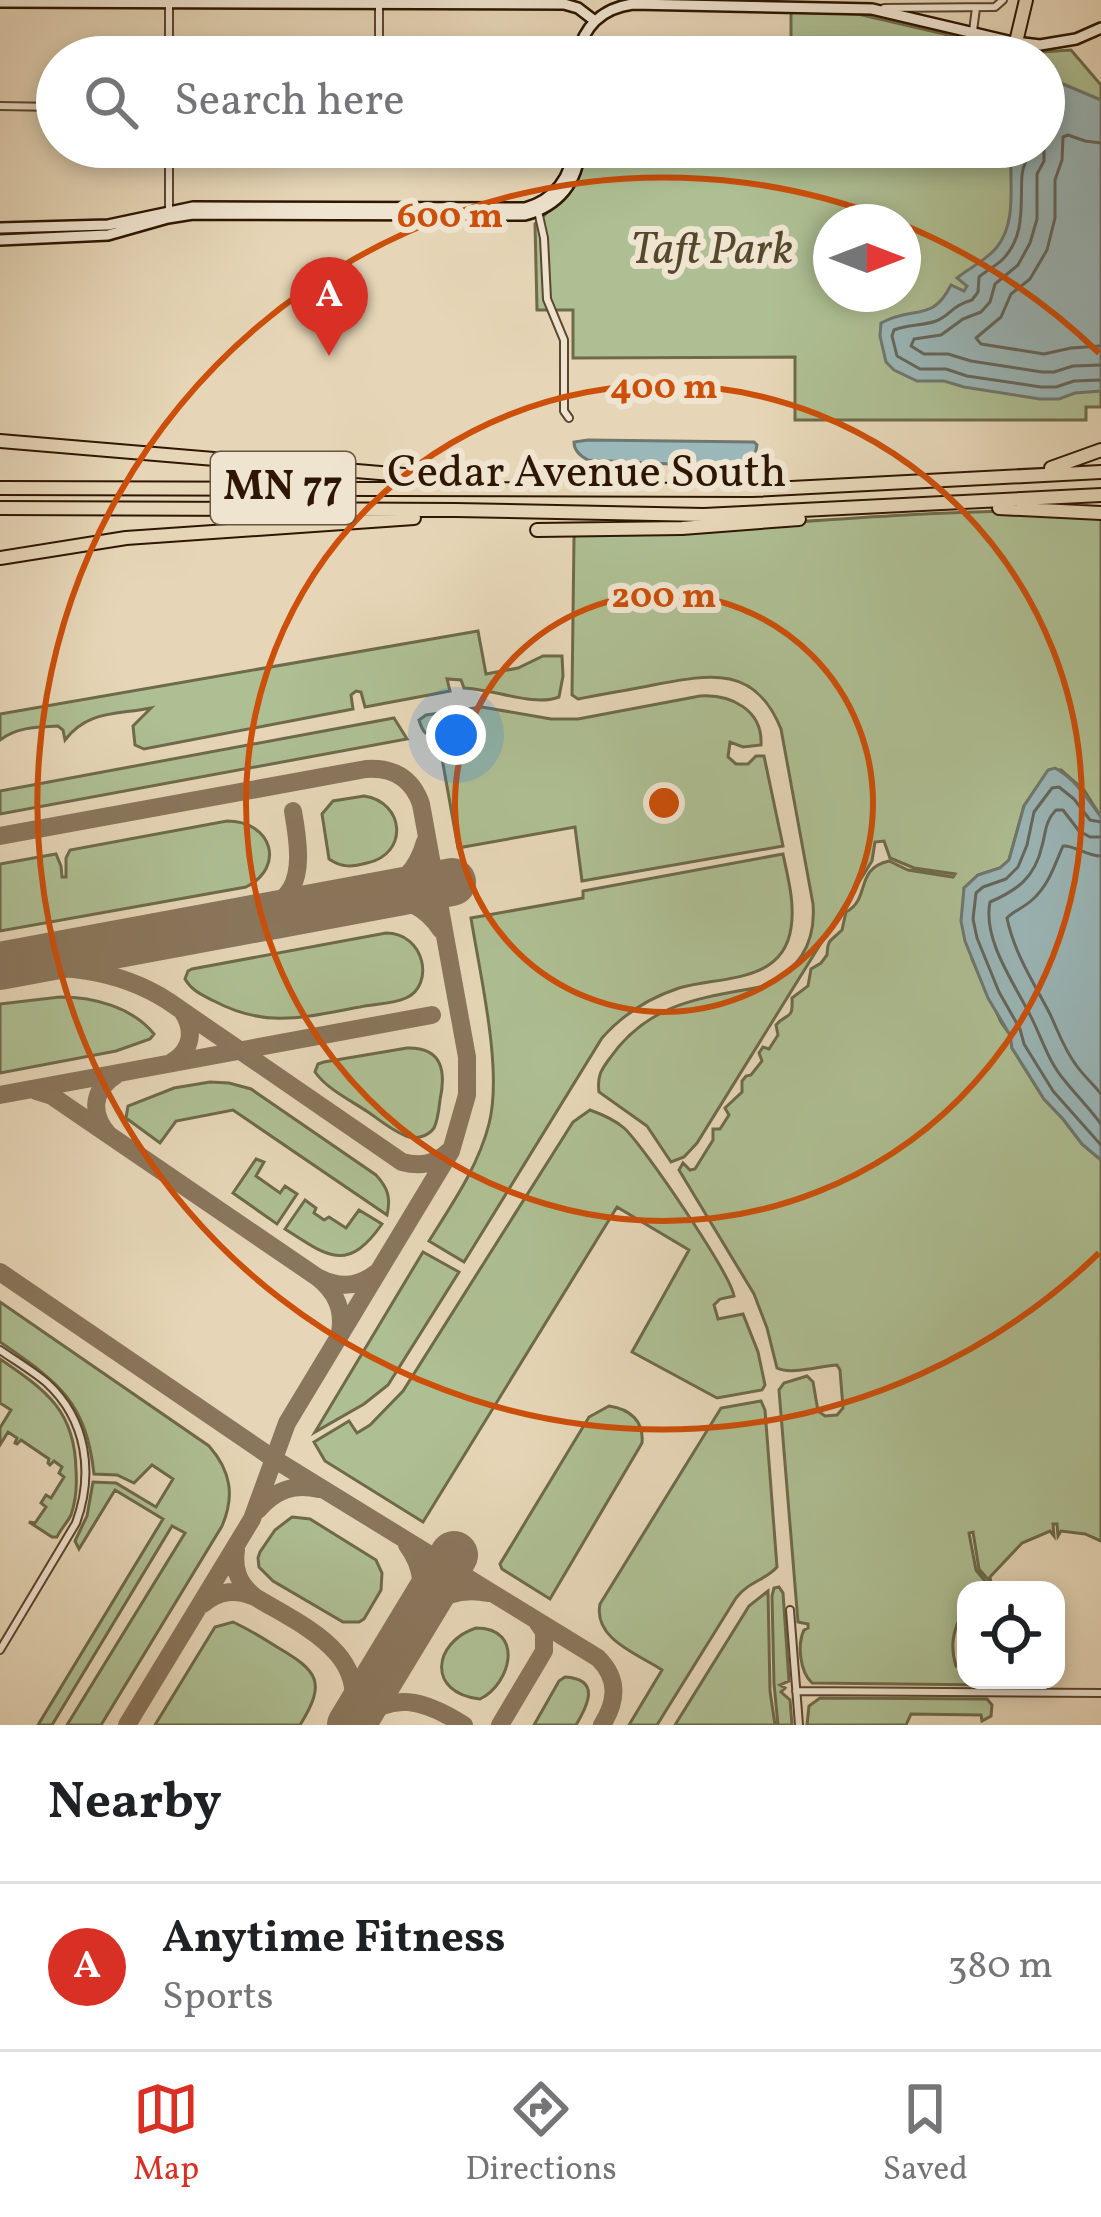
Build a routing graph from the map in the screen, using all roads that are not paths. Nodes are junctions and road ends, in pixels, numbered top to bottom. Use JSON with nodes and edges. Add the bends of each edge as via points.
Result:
{"nodes":[{"id":1,"x":1003,"y":0,"type":"edge"},
{"id":2,"x":1022,"y":0,"type":"edge"},
{"id":3,"x":169,"y":1,"type":"edge"},
{"id":4,"x":0,"y":2,"type":"edge"},
{"id":5,"x":379,"y":2,"type":"edge"},
{"id":6,"x":795,"y":3,"type":"edge"},
{"id":7,"x":580,"y":4,"type":"edge"},
{"id":8,"x":976,"y":8,"type":"junction"},
{"id":9,"x":872,"y":9,"type":"junction"},
{"id":10,"x":592,"y":24,"type":"junction"},
{"id":11,"x":1101,"y":28,"type":"edge"},
{"id":12,"x":973,"y":31,"type":"junction"},
{"id":13,"x":169,"y":36,"type":"edge"},
{"id":14,"x":379,"y":36,"type":"edge"},
{"id":15,"x":584,"y":36,"type":"edge"},
{"id":16,"x":991,"y":36,"type":"edge"},
{"id":17,"x":1013,"y":36,"type":"edge"},
{"id":18,"x":1065,"y":43,"type":"edge"},
{"id":19,"x":0,"y":106,"type":"edge"},
{"id":20,"x":36,"y":107,"type":"edge"},
{"id":21,"x":169,"y":168,"type":"edge"},
{"id":22,"x":570,"y":168,"type":"edge"},
{"id":23,"x":537,"y":208,"type":"junction"},
{"id":24,"x":169,"y":210,"type":"junction"},
{"id":25,"x":65,"y":225,"type":"junction"},
{"id":26,"x":0,"y":228,"type":"edge"},
{"id":27,"x":26,"y":239,"type":"junction"},
{"id":28,"x":0,"y":240,"type":"edge"},
{"id":29,"x":568,"y":418,"type":"dead end"},
{"id":30,"x":0,"y":442,"type":"edge"},
{"id":31,"x":1101,"y":450,"type":"edge"},
{"id":32,"x":1101,"y":472,"type":"edge"},
{"id":33,"x":1008,"y":475,"type":"junction"},
{"id":34,"x":0,"y":488,"type":"edge"},
{"id":35,"x":566,"y":489,"type":"junction"},
{"id":36,"x":1101,"y":495,"type":"edge"},
{"id":37,"x":920,"y":505,"type":"junction"},
{"id":38,"x":0,"y":508,"type":"edge"},
{"id":39,"x":869,"y":508,"type":"junction"},
{"id":40,"x":565,"y":513,"type":"junction"},
{"id":41,"x":1101,"y":513,"type":"edge"},
{"id":42,"x":537,"y":530,"type":"dead end"},
{"id":43,"x":0,"y":558,"type":"edge"},
{"id":44,"x":0,"y":1350,"type":"edge"},
{"id":45,"x":790,"y":1610,"type":"dead end"},
{"id":46,"x":0,"y":1650,"type":"edge"},
{"id":47,"x":796,"y":1690,"type":"junction"},
{"id":48,"x":1101,"y":1693,"type":"edge"},
{"id":49,"x":799,"y":1725,"type":"edge"}],
"edges":[{"from":1,"to":8,"type":"street"},
{"from":2,"to":17,"type":"highway"},
{"from":3,"to":4,"type":"street"},
{"from":3,"to":5,"type":"street"},
{"from":3,"to":13,"type":"street"},
{"from":5,"to":7,"type":"street"},
{"from":5,"to":14,"type":"street"},
{"from":6,"to":9,"type":"street"},
{"from":6,"to":10,"type":"street","via":[[633,4]]},
{"from":7,"to":10,"type":"street"},
{"from":8,"to":9,"type":"street"},
{"from":8,"to":12,"type":"street"},
{"from":9,"to":12,"type":"street"},
{"from":10,"to":15,"type":"street"},
{"from":11,"to":18,"type":"street"},
{"from":12,"to":16,"type":"street"},
{"from":19,"to":20,"type":"street"},
{"from":21,"to":24,"type":"street"},
{"from":22,"to":23,"type":"street"},
{"from":23,"to":24,"type":"street"},
{"from":23,"to":27,"type":"street","via":[[516,216],[185,214],[108,235]]},
{"from":23,"to":29,"type":"street","via":[[547,298],[564,340]]},
{"from":24,"to":25,"type":"street","via":[[118,224]]},
{"from":25,"to":26,"type":"street"},
{"from":25,"to":27,"type":"street"},
{"from":27,"to":28,"type":"street"},
{"from":30,"to":35,"type":"highway"},
{"from":31,"to":33,"type":"highway"},
{"from":32,"to":33,"type":"highway","name":"Cedar Avenue South","number":"MN 77"},
{"from":33,"to":35,"type":"highway","name":"Cedar Avenue South","number":"MN 77","via":[[752,490]]},
{"from":34,"to":35,"type":"highway","name":"Cedar Avenue South","number":"MN 77"},
{"from":36,"to":37,"type":"highway","name":"Cedar Avenue South","number":"MN 77"},
{"from":37,"to":39,"type":"highway","name":"Cedar Avenue South","number":"MN 77"},
{"from":37,"to":41,"type":"highway"},
{"from":38,"to":40,"type":"highway","name":"Cedar Avenue South","number":"MN 77"},
{"from":39,"to":40,"type":"highway","name":"Cedar Avenue South","number":"MN 77"},
{"from":39,"to":42,"type":"highway","via":[[682,528]]},
{"from":40,"to":43,"type":"highway","via":[[127,538]]},
{"from":44,"to":46,"type":"street","via":[[64,1402],[87,1468],[76,1523]]},
{"from":45,"to":47,"type":"street"},
{"from":47,"to":48,"type":"street"},
{"from":47,"to":49,"type":"street"}]}
